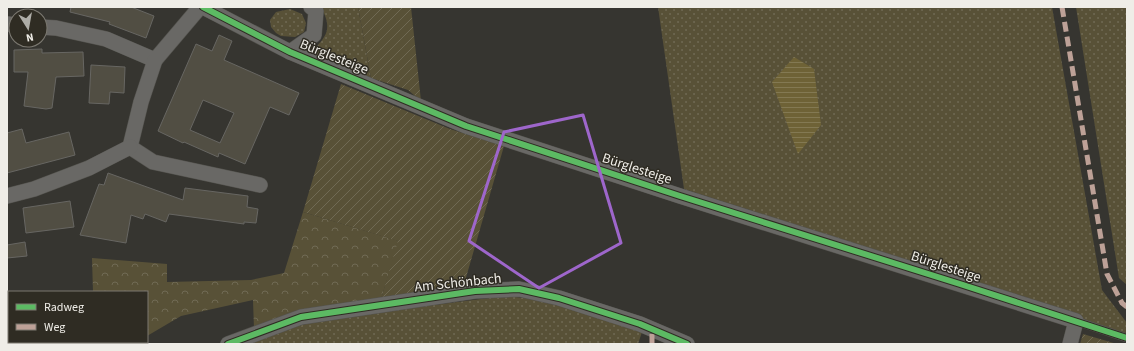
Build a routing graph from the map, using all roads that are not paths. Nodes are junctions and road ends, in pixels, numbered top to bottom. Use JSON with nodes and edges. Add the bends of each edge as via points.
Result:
{"nodes":[{"id":1,"x":229,"y":7,"type":"edge"},
{"id":2,"x":311,"y":7,"type":"edge"},
{"id":3,"x":204,"y":8,"type":"edge"},
{"id":4,"x":48,"y":28,"type":"edge"},
{"id":5,"x":290,"y":52,"type":"junction"},
{"id":6,"x":155,"y":60,"type":"junction"},
{"id":7,"x":130,"y":147,"type":"junction"},
{"id":8,"x":260,"y":185,"type":"dead end"},
{"id":9,"x":7,"y":196,"type":"edge"},
{"id":10,"x":1076,"y":321,"type":"junction"},
{"id":11,"x":1127,"y":338,"type":"edge"},
{"id":12,"x":228,"y":344,"type":"edge"},
{"id":13,"x":687,"y":344,"type":"edge"},
{"id":14,"x":1070,"y":344,"type":"edge"}],
"edges":[{"from":1,"to":3,"type":"street"},
{"from":2,"to":5,"type":"street","name":"Bürglesteige","via":[[316,12],[314,35]]},
{"from":3,"to":5,"type":"street","name":"Bürglesteige"},
{"from":3,"to":6,"type":"street"},
{"from":4,"to":6,"type":"street","via":[[106,39]]},
{"from":5,"to":10,"type":"street","name":"Bürglesteige","via":[[466,126]]},
{"from":6,"to":7,"type":"street"},
{"from":7,"to":8,"type":"street","via":[[153,162]]},
{"from":7,"to":9,"type":"street","via":[[88,168],[34,189]]},
{"from":10,"to":11,"type":"lane"},
{"from":10,"to":14,"type":"street"},
{"from":12,"to":13,"type":"street","name":"Am Schönbach","via":[[301,317],[475,291],[519,289],[559,298],[640,324]]}]}
